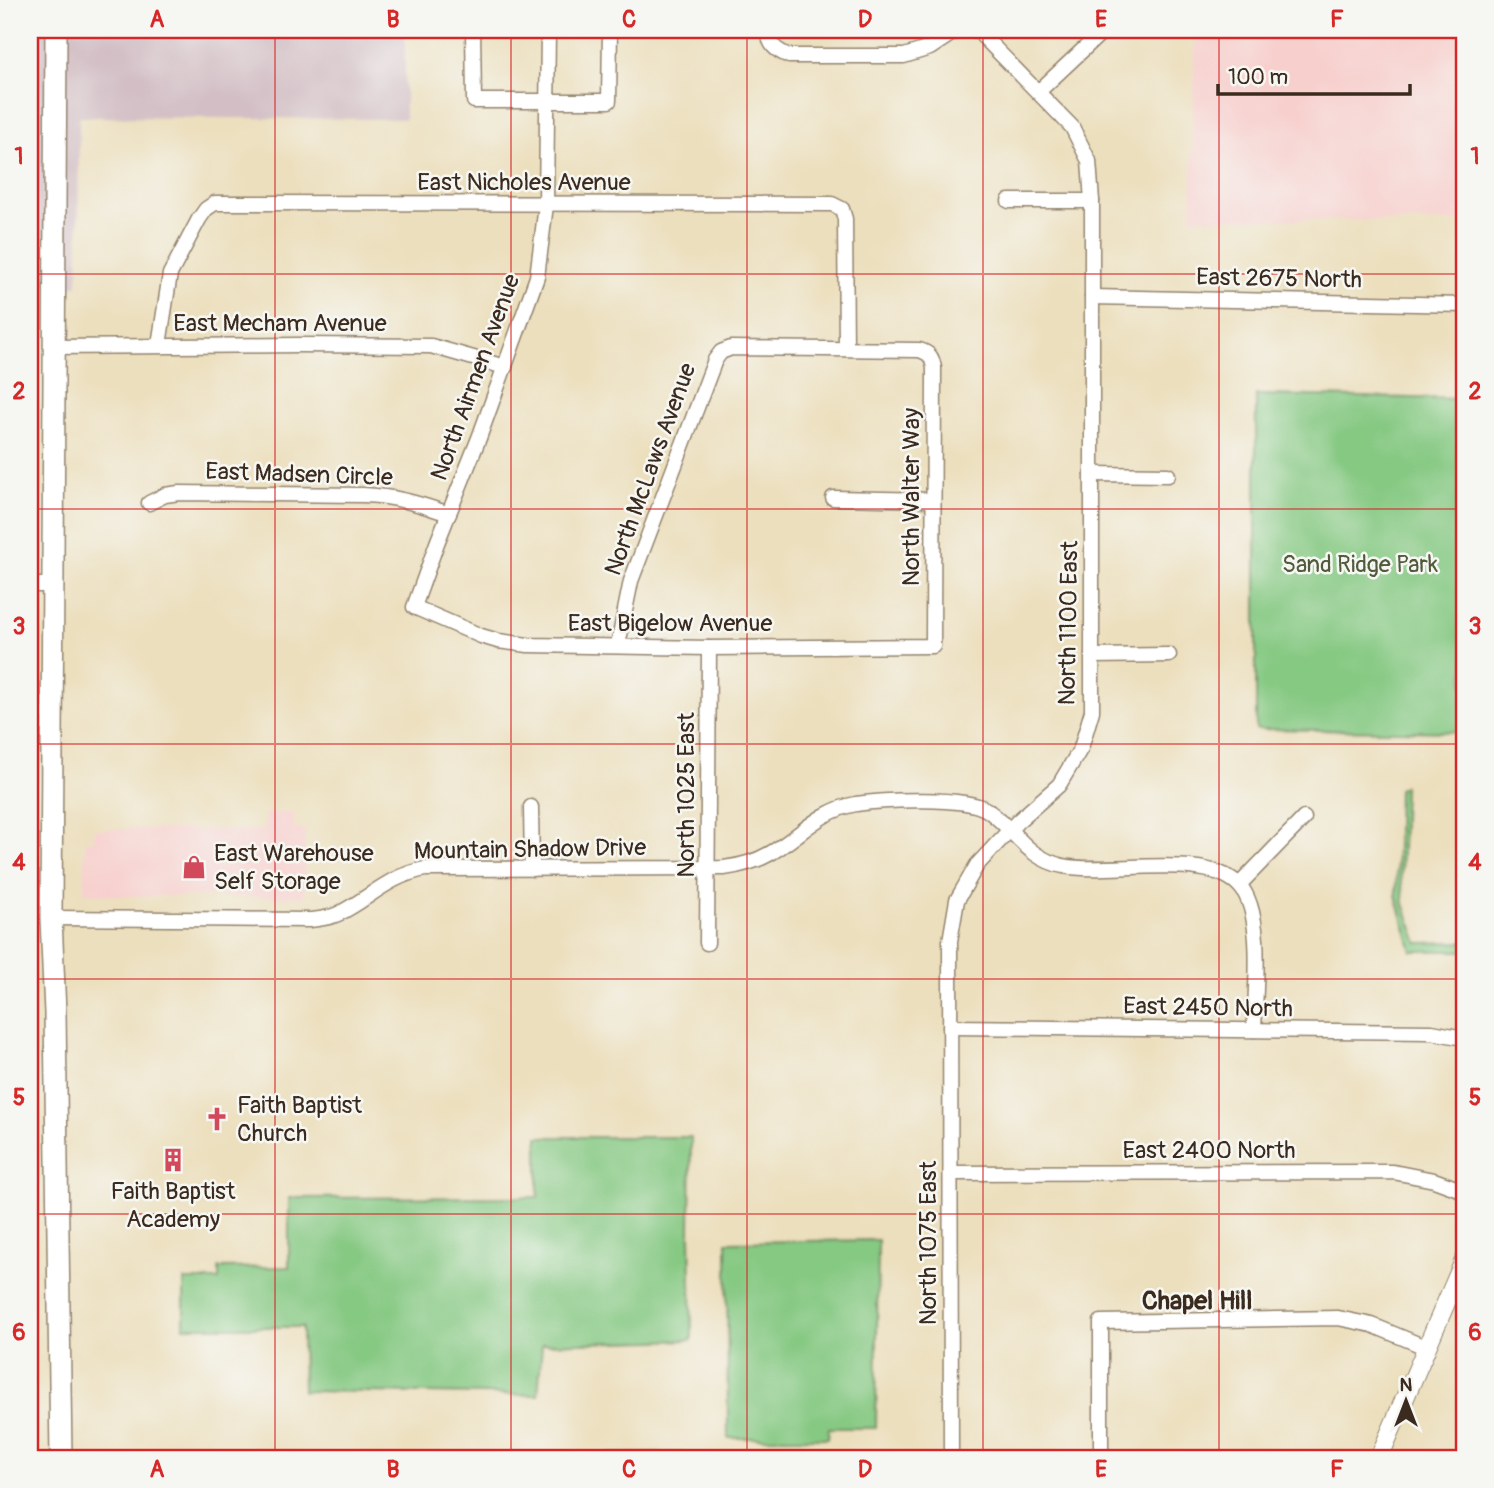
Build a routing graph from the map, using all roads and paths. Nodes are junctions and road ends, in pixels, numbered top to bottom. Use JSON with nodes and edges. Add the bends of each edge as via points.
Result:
{"nodes":[{"id":1,"x":56,"y":30,"type":"edge"},
{"id":2,"x":473,"y":30,"type":"edge"},
{"id":3,"x":548,"y":30,"type":"edge"},
{"id":4,"x":610,"y":30,"type":"edge"},
{"id":5,"x":768,"y":30,"type":"edge"},
{"id":6,"x":957,"y":30,"type":"edge"},
{"id":7,"x":977,"y":30,"type":"edge"},
{"id":8,"x":1104,"y":30,"type":"edge"},
{"id":9,"x":1038,"y":92,"type":"junction"},
{"id":10,"x":548,"y":99,"type":"junction"},
{"id":11,"x":1009,"y":201,"type":"dead end"},
{"id":12,"x":1092,"y":201,"type":"junction"},
{"id":13,"x":546,"y":205,"type":"junction"},
{"id":14,"x":1092,"y":297,"type":"junction"},
{"id":15,"x":1464,"y":304,"type":"edge"},
{"id":16,"x":159,"y":345,"type":"junction"},
{"id":17,"x":53,"y":347,"type":"junction"},
{"id":18,"x":846,"y":349,"type":"junction"},
{"id":19,"x":505,"y":368,"type":"junction"},
{"id":20,"x":1092,"y":474,"type":"junction"},
{"id":21,"x":1168,"y":475,"type":"dead end"},
{"id":22,"x":833,"y":498,"type":"dead end"},
{"id":23,"x":933,"y":500,"type":"junction"},
{"id":24,"x":149,"y":503,"type":"dead end"},
{"id":25,"x":449,"y":514,"type":"junction"},
{"id":26,"x":40,"y":585,"type":"edge"},
{"id":27,"x":414,"y":607,"type":"joint"},
{"id":28,"x":618,"y":645,"type":"junction"},
{"id":29,"x":933,"y":646,"type":"joint"},
{"id":30,"x":709,"y":648,"type":"junction"},
{"id":31,"x":1169,"y":655,"type":"dead end"},
{"id":32,"x":1092,"y":656,"type":"junction"},
{"id":33,"x":531,"y":807,"type":"dead end"},
{"id":34,"x":1304,"y":818,"type":"dead end"},
{"id":35,"x":1009,"y":830,"type":"junction"},
{"id":36,"x":532,"y":869,"type":"junction"},
{"id":37,"x":709,"y":870,"type":"junction"},
{"id":38,"x":1239,"y":885,"type":"junction"},
{"id":39,"x":51,"y":918,"type":"junction"},
{"id":40,"x":708,"y":943,"type":"dead end"},
{"id":41,"x":950,"y":1027,"type":"junction"},
{"id":42,"x":1254,"y":1030,"type":"junction"},
{"id":43,"x":1464,"y":1038,"type":"edge"},
{"id":44,"x":951,"y":1173,"type":"junction"},
{"id":45,"x":1464,"y":1191,"type":"edge"},
{"id":46,"x":1464,"y":1261,"type":"edge"},
{"id":47,"x":1425,"y":1347,"type":"junction"},
{"id":48,"x":61,"y":1458,"type":"edge"},
{"id":49,"x":951,"y":1458,"type":"edge"},
{"id":50,"x":1101,"y":1458,"type":"edge"},
{"id":51,"x":1379,"y":1458,"type":"edge"}],
"edges":[{"from":1,"to":17,"type":"main road"},
{"from":2,"to":10,"type":"street","via":[[474,100]]},
{"from":3,"to":10,"type":"street","name":"North Airmen Avenue"},
{"from":4,"to":10,"type":"street","via":[[610,100]]},
{"from":5,"to":6,"type":"street","via":[[775,51],[789,56],[904,56],[930,48]]},
{"from":7,"to":9,"type":"street","name":"North 1100 East"},
{"from":8,"to":9,"type":"street"},
{"from":9,"to":12,"type":"street","name":"North 1100 East","via":[[1072,127],[1089,162]]},
{"from":10,"to":13,"type":"street","name":"North Airmen Avenue"},
{"from":11,"to":12,"type":"street"},
{"from":12,"to":14,"type":"street","name":"North 1100 East"},
{"from":13,"to":16,"type":"street","name":"East Nicholes Avenue","via":[[215,203],[206,209],[170,274]]},
{"from":13,"to":18,"type":"street","name":"East Nicholes Avenue","via":[[832,204],[842,209],[845,219]]},
{"from":13,"to":19,"type":"street","name":"North Airmen Avenue","via":[[537,277]]},
{"from":14,"to":15,"type":"street","name":"East 2675 North"},
{"from":14,"to":20,"type":"street","name":"North 1100 East"},
{"from":16,"to":17,"type":"street","name":"East Mecham Avenue"},
{"from":16,"to":19,"type":"street","name":"East Mecham Avenue","via":[[431,346]]},
{"from":17,"to":26,"type":"main road"},
{"from":18,"to":23,"type":"street","name":"North Walter Way","via":[[927,352],[932,357]]},
{"from":18,"to":28,"type":"street","name":"North McLaws Avenue","via":[[731,348],[721,352],[631,581]]},
{"from":19,"to":25,"type":"street","name":"North Airmen Avenue"},
{"from":20,"to":21,"type":"street"},
{"from":20,"to":32,"type":"street","name":"North 1100 East"},
{"from":22,"to":23,"type":"street"},
{"from":23,"to":29,"type":"street","name":"North Walter Way"},
{"from":24,"to":25,"type":"street","name":"East Madsen Circle","via":[[179,493],[363,495],[414,502]]},
{"from":25,"to":27,"type":"street","name":"North Airmen Avenue"},
{"from":26,"to":39,"type":"main road"},
{"from":27,"to":28,"type":"street","name":"East Bigelow Avenue","via":[[498,641]]},
{"from":28,"to":30,"type":"street","name":"East Bigelow Avenue"},
{"from":29,"to":30,"type":"street","name":"East Bigelow Avenue"},
{"from":30,"to":37,"type":"street","name":"North 1025 East"},
{"from":31,"to":32,"type":"street"},
{"from":32,"to":35,"type":"street","name":"North 1100 East","via":[[1092,711],[1081,748],[1059,785]]},
{"from":33,"to":36,"type":"street"},
{"from":34,"to":38,"type":"street"},
{"from":35,"to":37,"type":"street","name":"Mountain Shadow Drive","via":[[974,804],[854,804],[812,822],[754,862]]},
{"from":35,"to":38,"type":"street","name":"Mountain Shadow Drive","via":[[1040,859],[1066,866],[1197,868],[1220,872]]},
{"from":35,"to":41,"type":"street","name":"North 1100 East","via":[[977,865],[957,900],[950,941]]},
{"from":36,"to":37,"type":"street","name":"Mountain Shadow Drive"},
{"from":36,"to":39,"type":"street","name":"Mountain Shadow Drive","via":[[408,872],[336,916],[311,920]]},
{"from":37,"to":40,"type":"street","name":"North 1025 East"},
{"from":38,"to":42,"type":"street","via":[[1252,905],[1256,932]]},
{"from":39,"to":48,"type":"main road"},
{"from":41,"to":42,"type":"street","name":"East 2450 North"},
{"from":41,"to":44,"type":"street","name":"North 1075 East"},
{"from":42,"to":43,"type":"street","name":"East 2450 North","via":[[1432,1032]]},
{"from":44,"to":45,"type":"street","name":"East 2400 North","via":[[1393,1172]]},
{"from":44,"to":49,"type":"street","name":"North 1075 East"},
{"from":46,"to":47,"type":"street"},
{"from":47,"to":50,"type":"street","via":[[1372,1325],[1338,1318],[1101,1322]]},
{"from":47,"to":51,"type":"street"}]}
